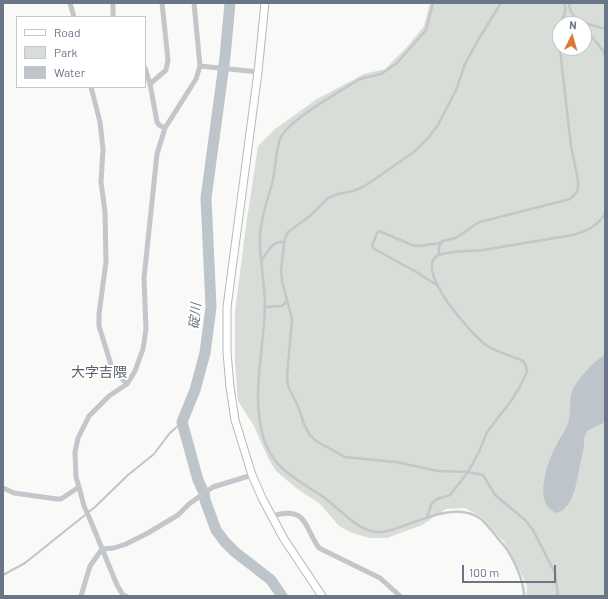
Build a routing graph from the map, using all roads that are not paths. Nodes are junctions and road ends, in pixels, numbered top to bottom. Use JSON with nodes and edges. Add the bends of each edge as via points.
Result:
{"nodes":[{"id":1,"x":70,"y":3,"type":"edge"},
{"id":2,"x":113,"y":3,"type":"edge"},
{"id":3,"x":162,"y":3,"type":"edge"},
{"id":4,"x":194,"y":3,"type":"edge"},
{"id":5,"x":265,"y":3,"type":"edge"},
{"id":6,"x":433,"y":3,"type":"edge"},
{"id":7,"x":501,"y":3,"type":"edge"},
{"id":8,"x":564,"y":3,"type":"edge"},
{"id":9,"x":568,"y":5,"type":"edge"},
{"id":10,"x":74,"y":16,"type":"edge"},
{"id":11,"x":114,"y":16,"type":"edge"},
{"id":12,"x":574,"y":16,"type":"edge"},
{"id":13,"x":592,"y":25,"type":"edge"},
{"id":14,"x":605,"y":29,"type":"edge"},
{"id":15,"x":592,"y":37,"type":"edge"},
{"id":16,"x":605,"y":56,"type":"edge"},
{"id":17,"x":200,"y":66,"type":"junction"},
{"id":18,"x":146,"y":71,"type":"edge"},
{"id":19,"x":258,"y":72,"type":"junction"},
{"id":20,"x":150,"y":84,"type":"junction"},
{"id":21,"x":91,"y":88,"type":"edge"},
{"id":22,"x":165,"y":128,"type":"junction"},
{"id":23,"x":605,"y":213,"type":"edge"},
{"id":24,"x":440,"y":243,"type":"junction"},
{"id":25,"x":284,"y":246,"type":"junction"},
{"id":26,"x":439,"y":255,"type":"junction"},
{"id":27,"x":261,"y":260,"type":"junction"},
{"id":28,"x":438,"y":287,"type":"junction"},
{"id":29,"x":287,"y":301,"type":"junction"},
{"id":30,"x":264,"y":307,"type":"junction"},
{"id":31,"x":127,"y":384,"type":"junction"},
{"id":32,"x":468,"y":472,"type":"junction"},
{"id":33,"x":252,"y":475,"type":"junction"},
{"id":34,"x":79,"y":487,"type":"junction"},
{"id":35,"x":3,"y":488,"type":"edge"},
{"id":36,"x":272,"y":516,"type":"junction"},
{"id":37,"x":427,"y":517,"type":"junction"},
{"id":38,"x":102,"y":549,"type":"junction"},
{"id":39,"x":80,"y":596,"type":"edge"},
{"id":40,"x":126,"y":596,"type":"edge"},
{"id":41,"x":322,"y":596,"type":"edge"},
{"id":42,"x":400,"y":596,"type":"edge"},
{"id":43,"x":524,"y":596,"type":"edge"},
{"id":44,"x":558,"y":596,"type":"edge"}],
"edges":[{"from":1,"to":10,"type":"street"},
{"from":2,"to":11,"type":"street"},
{"from":3,"to":20,"type":"street","via":[[168,60],[166,70]]},
{"from":4,"to":17,"type":"street"},
{"from":5,"to":19,"type":"street"},
{"from":6,"to":27,"type":"lane","via":[[426,30],[397,64],[380,74],[353,83],[309,111],[281,137],[275,173],[260,228]]},
{"from":7,"to":25,"type":"lane","via":[[465,64],[456,90],[438,126],[428,138],[415,151],[365,186],[328,198],[310,216],[288,232]]},
{"from":8,"to":9,"type":"lane"},
{"from":9,"to":12,"type":"lane"},
{"from":9,"to":24,"type":"lane","via":[[558,26],[558,32],[578,180],[577,192],[570,199],[480,222],[459,237],[446,239]]},
{"from":13,"to":14,"type":"lane"},
{"from":15,"to":16,"type":"lane"},
{"from":17,"to":19,"type":"street"},
{"from":17,"to":22,"type":"street","via":[[196,79]]},
{"from":18,"to":20,"type":"street"},
{"from":19,"to":33,"type":"street","via":[[226,328],[235,420]]},
{"from":20,"to":22,"type":"street","via":[[157,122]]},
{"from":21,"to":31,"type":"street","via":[[100,122],[103,149],[101,182],[105,212],[106,262],[99,326],[112,368]]},
{"from":22,"to":31,"type":"street","via":[[157,154],[147,243],[144,278],[146,329],[143,349]]},
{"from":23,"to":26,"type":"lane","via":[[594,226],[573,235]]},
{"from":24,"to":26,"type":"lane"},
{"from":24,"to":28,"type":"lane","via":[[412,245],[380,231],[372,246]]},
{"from":25,"to":27,"type":"lane","via":[[280,241],[274,243]]},
{"from":25,"to":29,"type":"lane","via":[[281,270]]},
{"from":26,"to":28,"type":"lane","via":[[433,263]]},
{"from":27,"to":30,"type":"lane"},
{"from":28,"to":32,"type":"lane","via":[[473,334],[487,346],[522,361],[527,372],[511,401],[487,432]]},
{"from":29,"to":30,"type":"lane","via":[[282,306]]},
{"from":29,"to":32,"type":"lane","via":[[292,319],[288,386],[309,434],[316,441],[345,457],[396,462],[438,471]]},
{"from":30,"to":37,"type":"lane","via":[[258,390],[261,424],[264,440],[281,468],[358,526],[368,530],[378,533]]},
{"from":31,"to":34,"type":"street","via":[[109,396],[89,416],[78,438],[75,464]]},
{"from":32,"to":37,"type":"lane","via":[[450,495],[432,503]]},
{"from":32,"to":44,"type":"lane","via":[[483,476],[495,495],[533,530],[555,573]]},
{"from":33,"to":36,"type":"street"},
{"from":33,"to":38,"type":"street","via":[[206,490],[178,515],[148,533],[126,544]]},
{"from":34,"to":35,"type":"street","via":[[61,499],[14,493]]},
{"from":34,"to":38,"type":"street"},
{"from":36,"to":41,"type":"street","via":[[284,539]]},
{"from":36,"to":42,"type":"street","via":[[288,514],[302,518],[319,548],[380,578]]},
{"from":37,"to":43,"type":"lane","via":[[467,512],[480,518],[503,545],[524,586]]},
{"from":38,"to":39,"type":"street","via":[[90,566]]},
{"from":38,"to":40,"type":"street","via":[[117,585]]}]}
